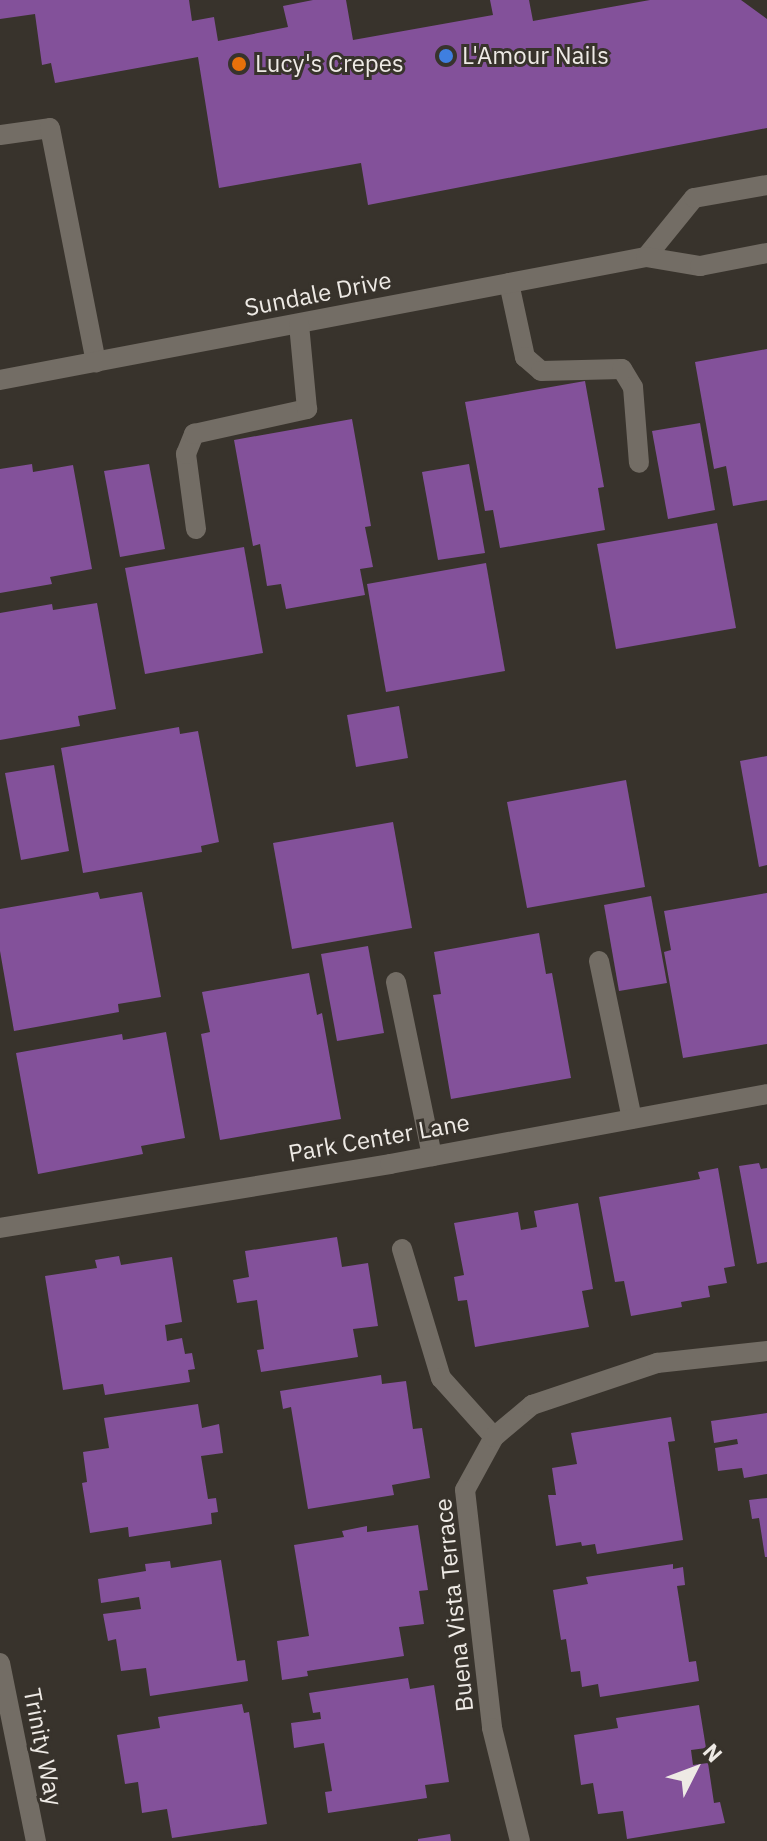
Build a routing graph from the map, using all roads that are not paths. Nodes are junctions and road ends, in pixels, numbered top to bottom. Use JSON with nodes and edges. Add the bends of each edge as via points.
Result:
{"nodes":[{"id":1,"x":0,"y":135,"type":"edge"},
{"id":2,"x":767,"y":185,"type":"edge"},
{"id":3,"x":767,"y":253,"type":"edge"},
{"id":4,"x":646,"y":257,"type":"junction"},
{"id":5,"x":509,"y":283,"type":"junction"},
{"id":6,"x":299,"y":324,"type":"junction"},
{"id":7,"x":96,"y":363,"type":"junction"},
{"id":8,"x":0,"y":380,"type":"edge"},
{"id":9,"x":639,"y":463,"type":"dead end"},
{"id":10,"x":196,"y":529,"type":"dead end"},
{"id":11,"x":599,"y":961,"type":"dead end"},
{"id":12,"x":396,"y":982,"type":"dead end"},
{"id":13,"x":767,"y":1094,"type":"edge"},
{"id":14,"x":632,"y":1119,"type":"junction"},
{"id":15,"x":432,"y":1156,"type":"junction"},
{"id":16,"x":0,"y":1228,"type":"edge"},
{"id":17,"x":402,"y":1249,"type":"dead end"},
{"id":18,"x":767,"y":1351,"type":"edge"},
{"id":19,"x":494,"y":1437,"type":"junction"},
{"id":20,"x":0,"y":1663,"type":"edge"},
{"id":21,"x":36,"y":1841,"type":"edge"},
{"id":22,"x":520,"y":1841,"type":"edge"}],
"edges":[{"from":1,"to":7,"type":"street","via":[[50,128]]},
{"from":2,"to":4,"type":"street","via":[[694,198]]},
{"from":3,"to":4,"type":"street","name":"Sundale Drive","via":[[700,266]]},
{"from":4,"to":5,"type":"street","name":"Sundale Drive"},
{"from":5,"to":6,"type":"street","name":"Sundale Drive"},
{"from":5,"to":9,"type":"street","via":[[525,357],[541,371],[622,369],[633,387]]},
{"from":6,"to":7,"type":"street","name":"Sundale Drive"},
{"from":6,"to":10,"type":"street","via":[[307,409],[194,434],[186,454]]},
{"from":7,"to":8,"type":"street","name":"Sundale Drive"},
{"from":11,"to":14,"type":"street"},
{"from":12,"to":15,"type":"street"},
{"from":13,"to":14,"type":"street","name":"Park Center Lane"},
{"from":14,"to":15,"type":"street","name":"Park Center Lane"},
{"from":15,"to":16,"type":"street","name":"Park Center Lane"},
{"from":17,"to":19,"type":"street","via":[[441,1378]]},
{"from":18,"to":19,"type":"street","via":[[657,1363],[532,1405]]},
{"from":19,"to":22,"type":"street","name":"Buena Vista Terrace","via":[[465,1490],[492,1728]]},
{"from":20,"to":21,"type":"street","name":"Trinity Way"}]}
